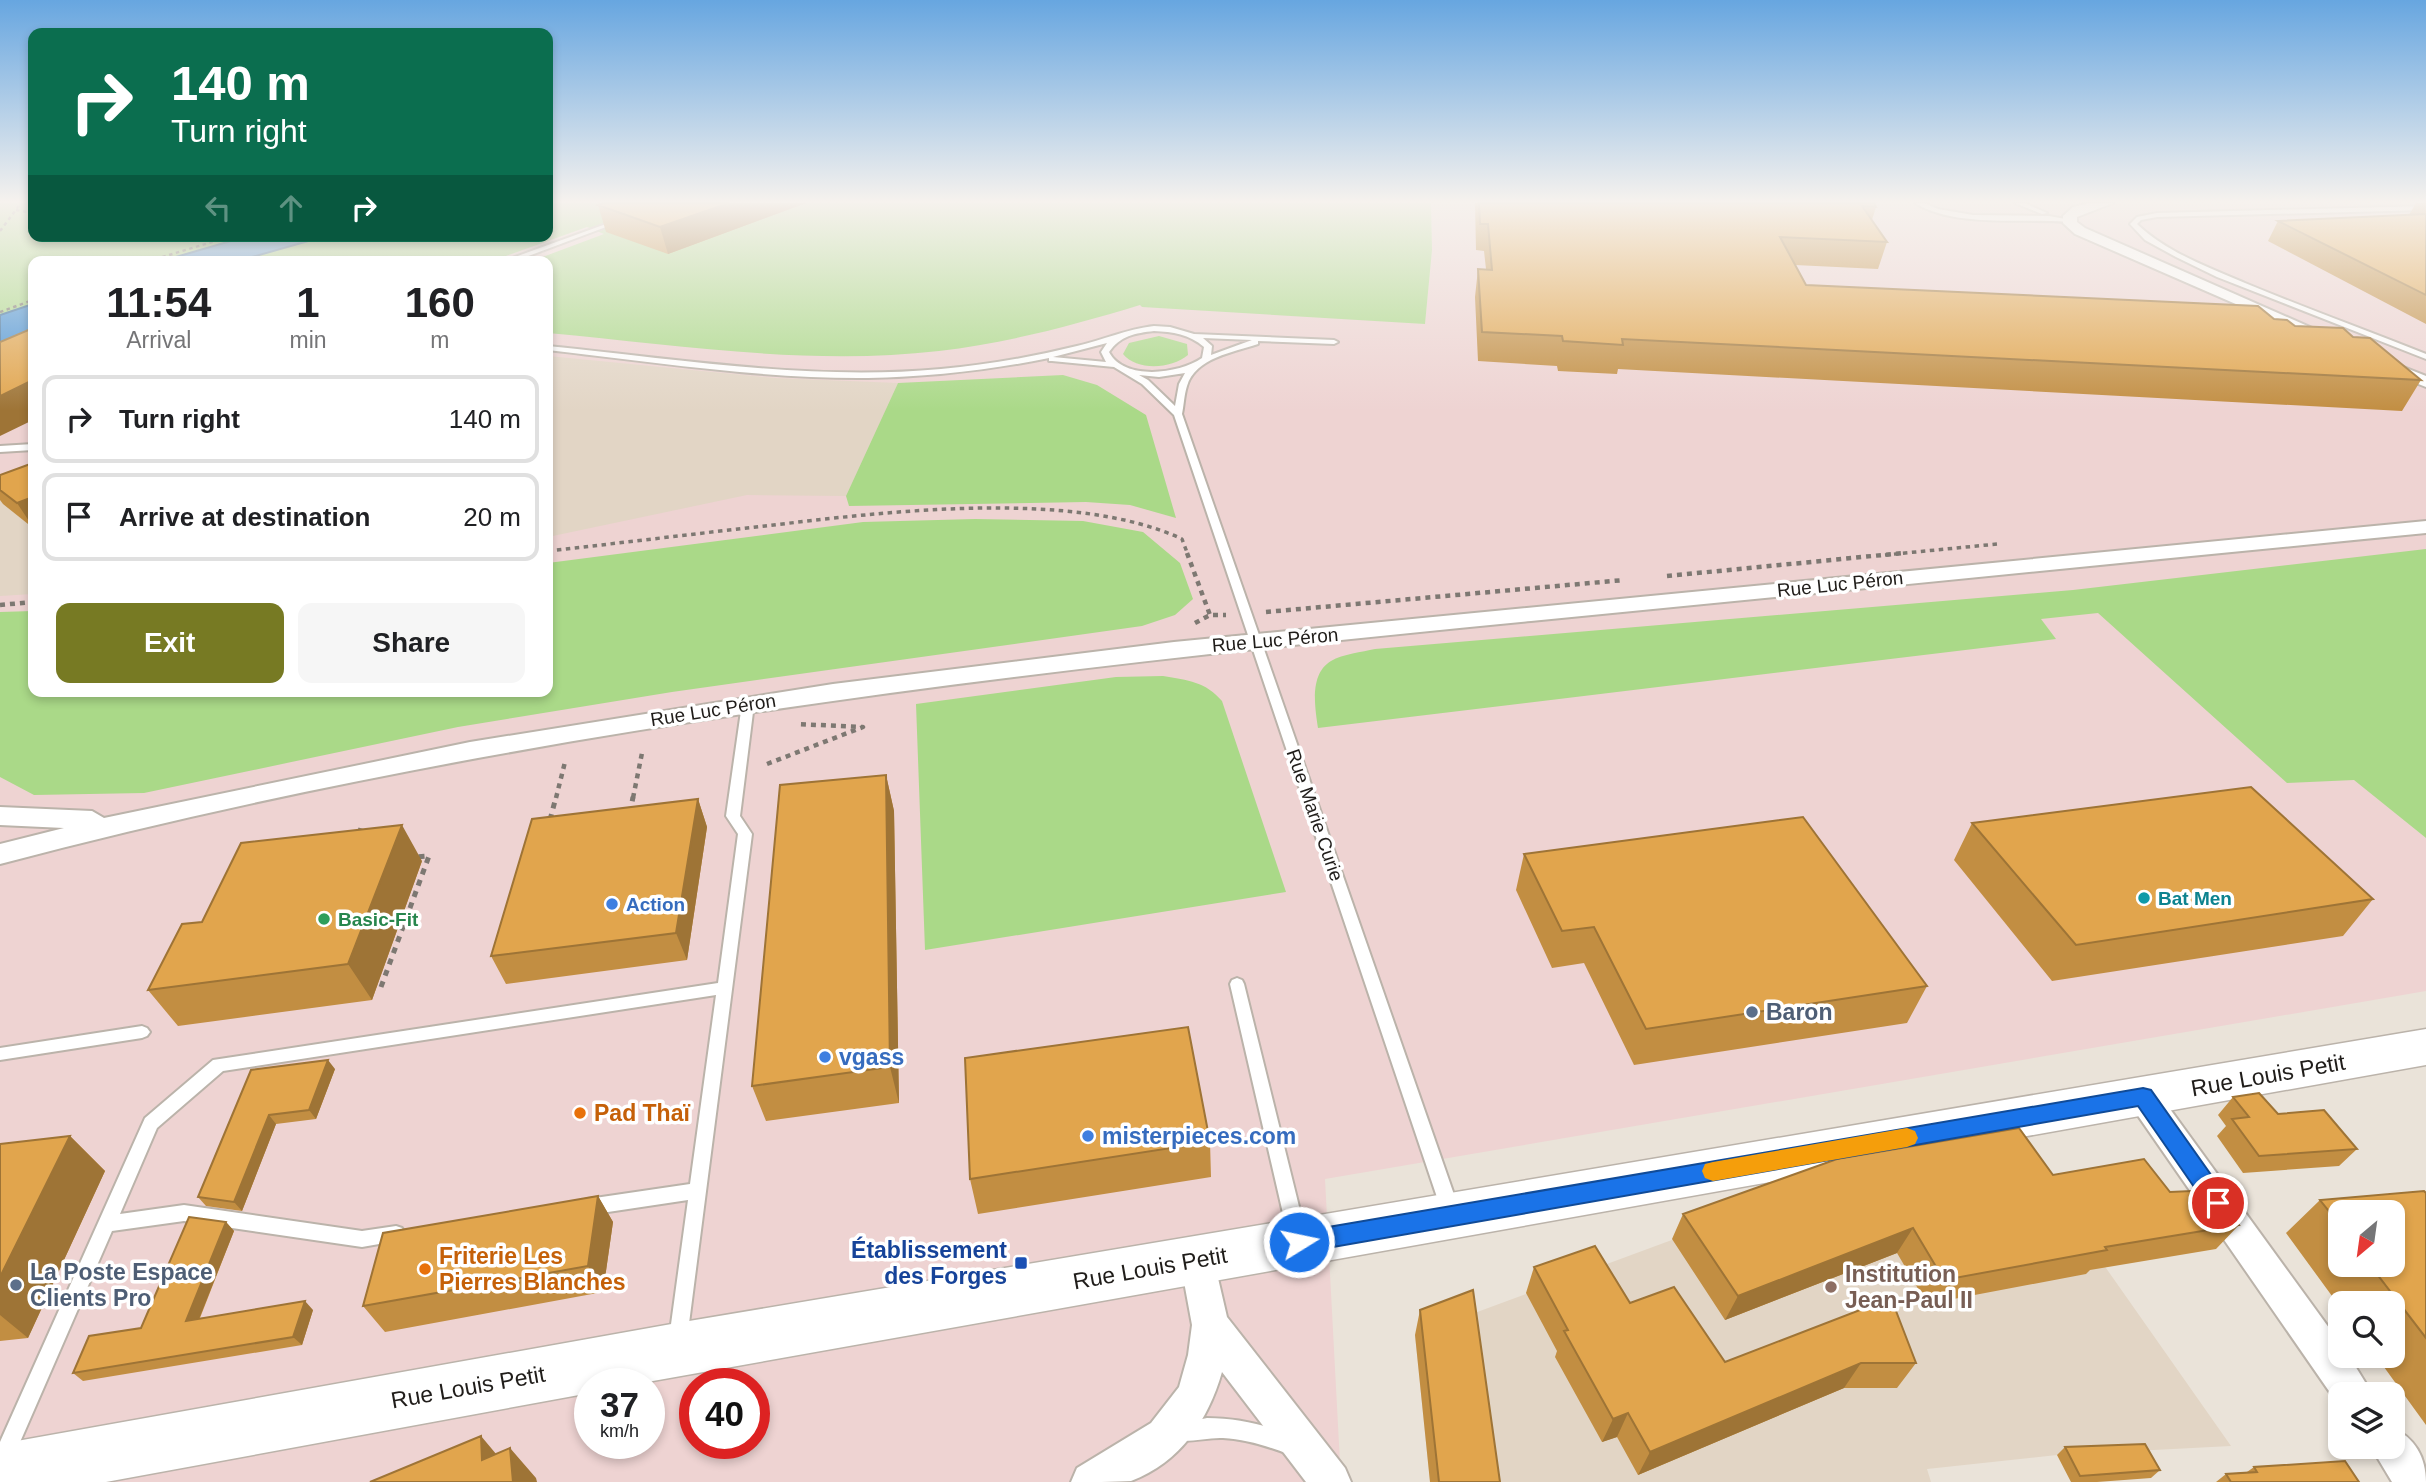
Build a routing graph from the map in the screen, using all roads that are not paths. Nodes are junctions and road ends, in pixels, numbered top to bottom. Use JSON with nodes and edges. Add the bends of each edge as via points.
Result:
{"nodes":[{"id":1,"x":2175,"y":272,"type":"edge"},
{"id":2,"x":2218,"y":272,"type":"edge"},
{"id":3,"x":1190,"y":334,"type":"junction"},
{"id":4,"x":1115,"y":338,"type":"junction"},
{"id":5,"x":1269,"y":340,"type":"junction"},
{"id":6,"x":1334,"y":342,"type":"dead end"},
{"id":7,"x":553,"y":348,"type":"edge"},
{"id":8,"x":2349,"y":348,"type":"edge"},
{"id":9,"x":2426,"y":356,"type":"edge"},
{"id":10,"x":1206,"y":359,"type":"junction"},
{"id":11,"x":1017,"y":360,"type":"junction"},
{"id":12,"x":2375,"y":360,"type":"edge"},
{"id":13,"x":1115,"y":365,"type":"junction"},
{"id":14,"x":1192,"y":368,"type":"junction"},
{"id":15,"x":1130,"y":371,"type":"junction"},
{"id":16,"x":2426,"y":382,"type":"edge"},
{"id":17,"x":1178,"y":414,"type":"junction"},
{"id":18,"x":28,"y":447,"type":"edge"},
{"id":19,"x":0,"y":449,"type":"edge"},
{"id":20,"x":2426,"y":527,"type":"edge"},
{"id":21,"x":1256,"y":641,"type":"junction"},
{"id":22,"x":748,"y":704,"type":"junction"},
{"id":23,"x":0,"y":816,"type":"edge"},
{"id":24,"x":134,"y":819,"type":"junction"},
{"id":25,"x":0,"y":854,"type":"edge"},
{"id":26,"x":1237,"y":984,"type":"dead end"},
{"id":27,"x":726,"y":988,"type":"junction"},
{"id":28,"x":142,"y":1032,"type":"dead end"},
{"id":29,"x":2426,"y":1047,"type":"edge"},
{"id":30,"x":0,"y":1054,"type":"edge"},
{"id":31,"x":2143,"y":1097,"type":"junction"},
{"id":32,"x":698,"y":1191,"type":"junction"},
{"id":33,"x":564,"y":1210,"type":"edge"},
{"id":34,"x":1452,"y":1216,"type":"junction"},
{"id":35,"x":107,"y":1224,"type":"junction"},
{"id":36,"x":416,"y":1231,"type":"edge"},
{"id":37,"x":1299,"y":1242,"type":"junction"},
{"id":38,"x":1198,"y":1260,"type":"junction"},
{"id":39,"x":1210,"y":1325,"type":"junction"},
{"id":40,"x":677,"y":1350,"type":"junction"},
{"id":41,"x":2345,"y":1382,"type":"edge"},
{"id":42,"x":1166,"y":1436,"type":"junction"},
{"id":43,"x":2400,"y":1459,"type":"edge"},
{"id":44,"x":0,"y":1465,"type":"edge"},
{"id":45,"x":1321,"y":1468,"type":"edge"},
{"id":46,"x":0,"y":1473,"type":"edge"},
{"id":47,"x":1091,"y":1482,"type":"edge"},
{"id":48,"x":2416,"y":1482,"type":"edge"}],
"edges":[{"from":1,"to":8,"type":"street"},
{"from":2,"to":9,"type":"lane","via":[[2336,324]]},
{"from":3,"to":4,"type":"lane","via":[[1151,329]]},
{"from":3,"to":5,"type":"lane"},
{"from":3,"to":10,"type":"lane","via":[[1208,346]]},
{"from":4,"to":11,"type":"lane"},
{"from":4,"to":13,"type":"lane","via":[[1105,352]]},
{"from":5,"to":6,"type":"lane"},
{"from":5,"to":10,"type":"lane"},
{"from":7,"to":11,"type":"lane","via":[[835,374],[920,372]]},
{"from":10,"to":14,"type":"lane"},
{"from":11,"to":13,"type":"lane"},
{"from":12,"to":16,"type":"street"},
{"from":13,"to":15,"type":"lane"},
{"from":14,"to":15,"type":"lane","via":[[1162,374]]},
{"from":14,"to":17,"type":"lane","via":[[1183,384]]},
{"from":15,"to":17,"type":"lane","name":"Rue Marie Curie"},
{"from":17,"to":21,"type":"lane","name":"Rue Marie Curie"},
{"from":18,"to":19,"type":"lane"},
{"from":20,"to":21,"type":"street","name":"Rue Luc Péron"},
{"from":21,"to":22,"type":"street","name":"Rue Luc Péron","via":[[1030,665]]},
{"from":21,"to":34,"type":"lane","name":"Rue Marie Curie"},
{"from":22,"to":24,"type":"street","name":"Rue Luc Péron","via":[[470,751]]},
{"from":22,"to":27,"type":"lane","via":[[733,816],[745,834]]},
{"from":23,"to":24,"type":"street","name":"Rue Luc Péron","via":[[60,821]]},
{"from":24,"to":25,"type":"street","name":"Rue Luc Péron"},
{"from":26,"to":37,"type":"lane"},
{"from":27,"to":32,"type":"lane"},
{"from":27,"to":35,"type":"lane","via":[[219,1065],[151,1123]]},
{"from":28,"to":30,"type":"lane"},
{"from":29,"to":31,"type":"street","name":"Rue Louis Petit"},
{"from":31,"to":34,"type":"street","name":"Rue Louis Petit"},
{"from":31,"to":41,"type":"street"},
{"from":32,"to":33,"type":"lane"},
{"from":32,"to":40,"type":"lane"},
{"from":34,"to":37,"type":"street","name":"Rue Louis Petit"},
{"from":35,"to":36,"type":"lane","via":[[184,1213],[362,1239]]},
{"from":35,"to":44,"type":"lane"},
{"from":37,"to":38,"type":"street","name":"Rue Louis Petit"},
{"from":38,"to":39,"type":"street"},
{"from":38,"to":40,"type":"street","name":"Rue Louis Petit"},
{"from":39,"to":42,"type":"street","via":[[1210,1350],[1200,1385]]},
{"from":39,"to":45,"type":"street"},
{"from":40,"to":46,"type":"street","name":"Rue Louis Petit"},
{"from":42,"to":45,"type":"lane","via":[[1190,1429],[1260,1434]]},
{"from":42,"to":47,"type":"street"},
{"from":43,"to":48,"type":"street"}]}
